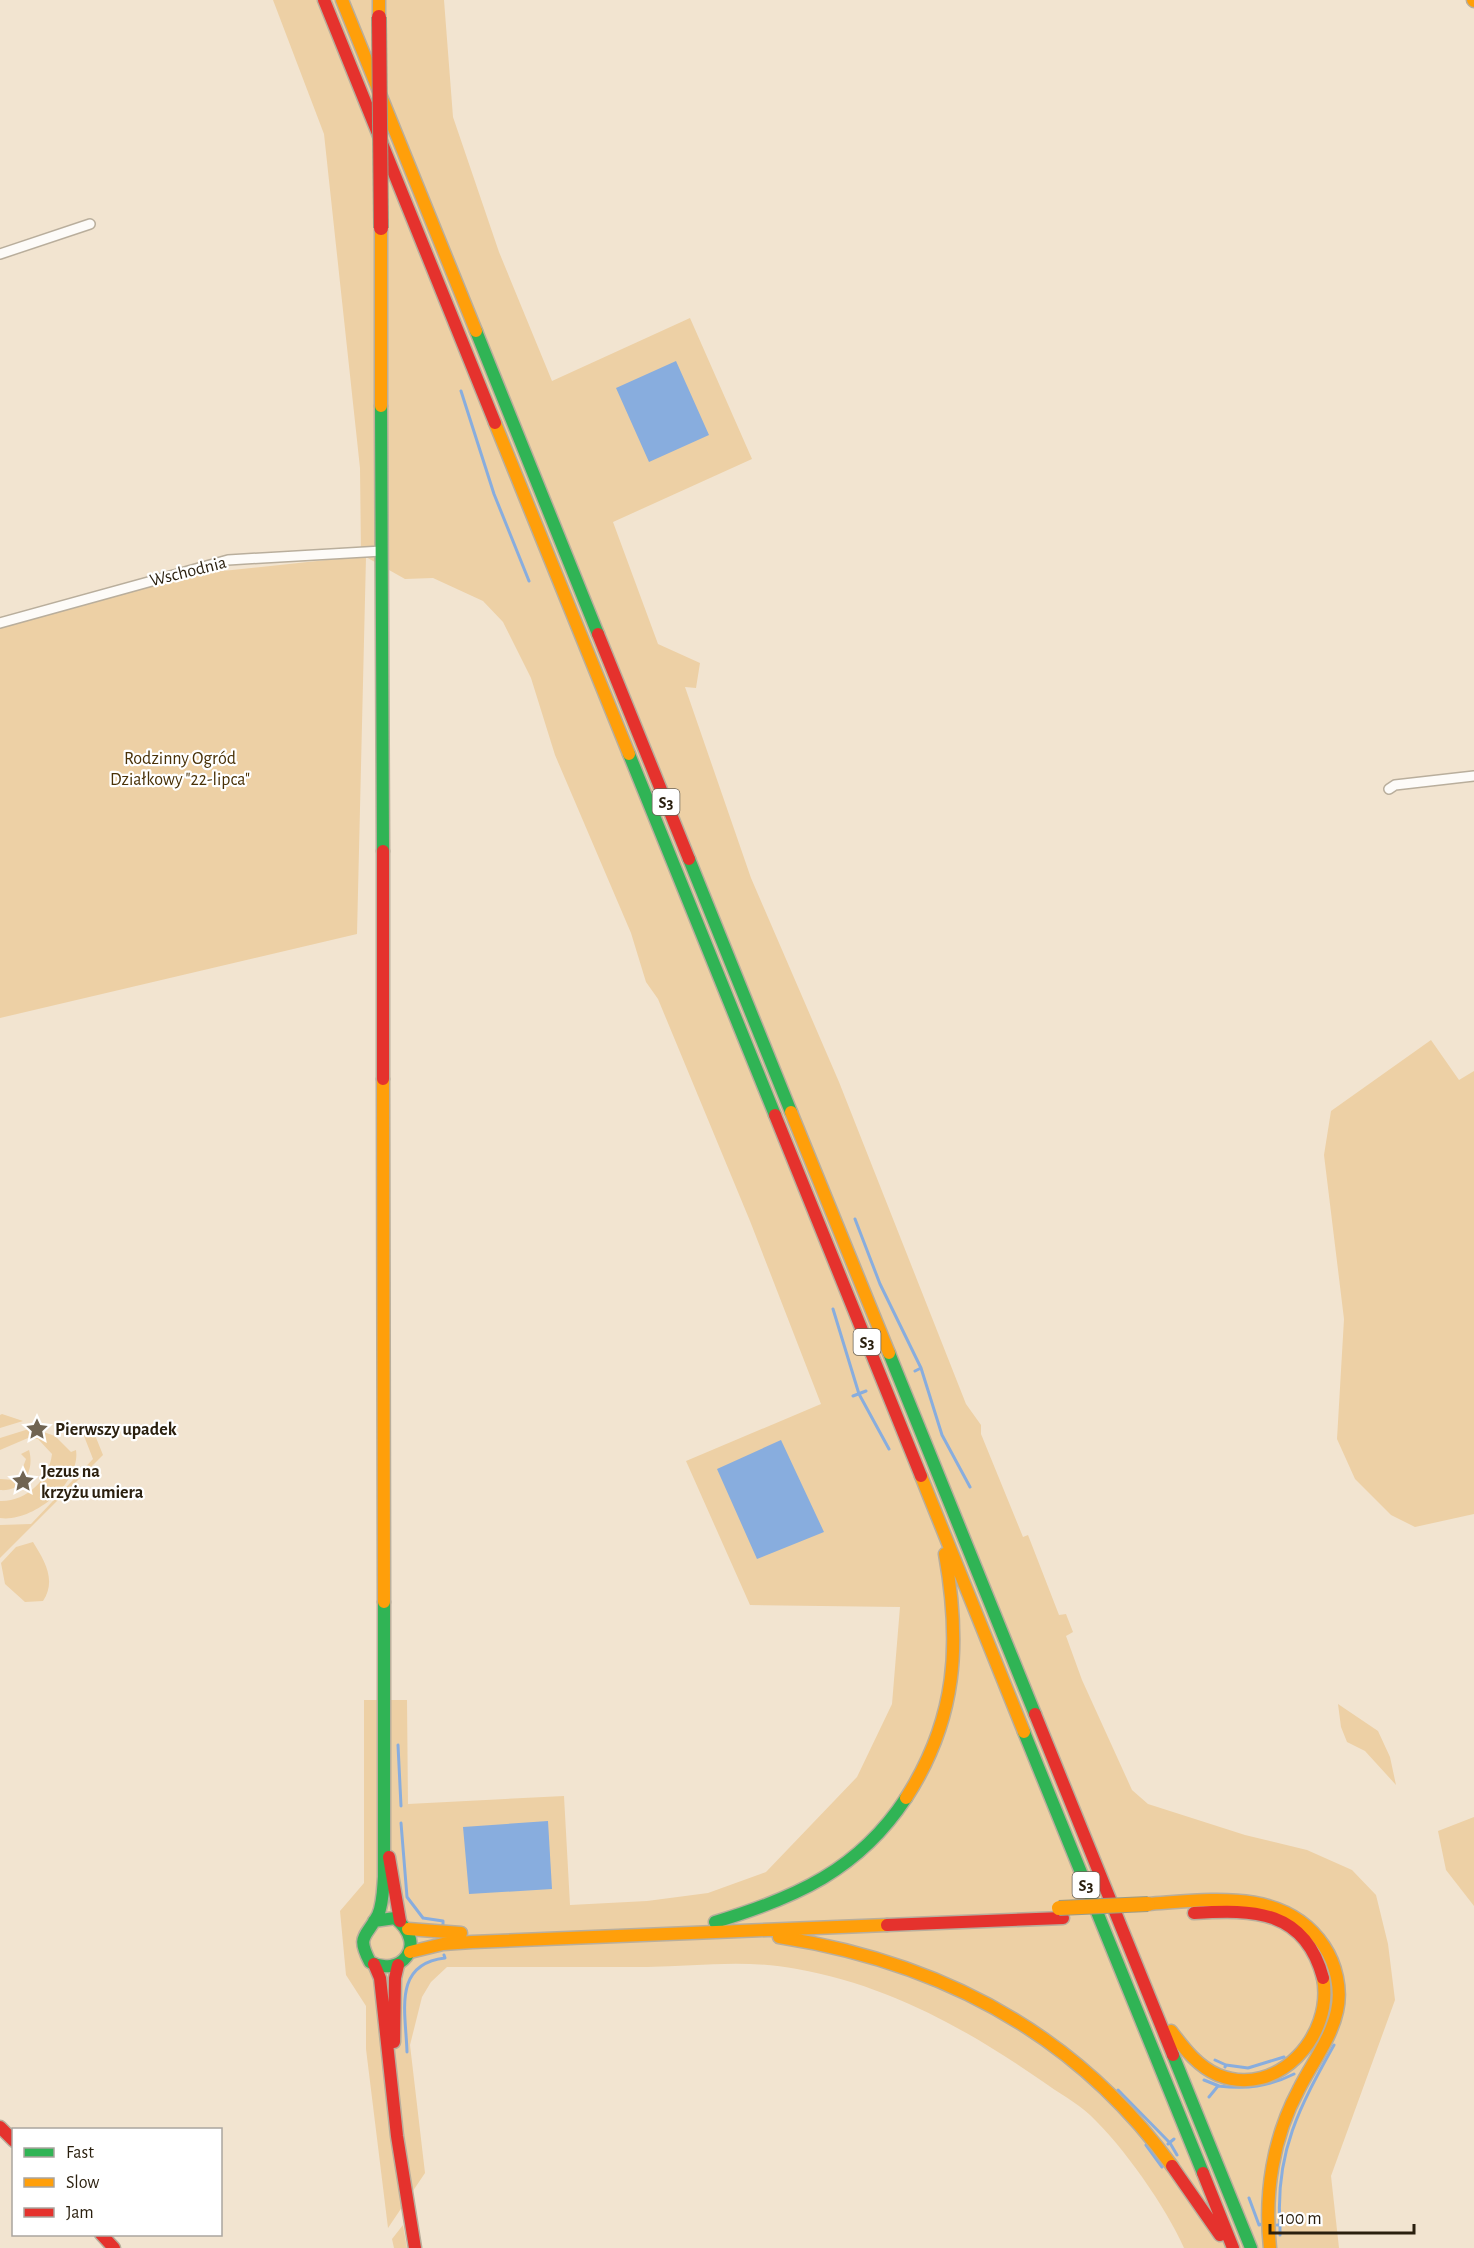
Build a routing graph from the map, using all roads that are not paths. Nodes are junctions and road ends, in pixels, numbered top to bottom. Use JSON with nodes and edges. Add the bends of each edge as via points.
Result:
{"nodes":[{"id":1,"x":324,"y":0,"type":"edge"},
{"id":2,"x":342,"y":0,"type":"edge"},
{"id":3,"x":380,"y":0,"type":"edge"},
{"id":4,"x":90,"y":224,"type":"dead end"},
{"id":5,"x":0,"y":254,"type":"edge"},
{"id":6,"x":382,"y":551,"type":"junction"},
{"id":7,"x":0,"y":623,"type":"edge"},
{"id":8,"x":1474,"y":776,"type":"edge"},
{"id":9,"x":1389,"y":789,"type":"dead end"},
{"id":10,"x":939,"y":1522,"type":"junction"},
{"id":11,"x":385,"y":1825,"type":"junction"},
{"id":12,"x":1150,"y":1909,"type":"junction"},
{"id":13,"x":1061,"y":1913,"type":"junction"},
{"id":14,"x":375,"y":1921,"type":"junction"},
{"id":15,"x":714,"y":1922,"type":"junction"},
{"id":16,"x":404,"y":1925,"type":"junction"},
{"id":17,"x":730,"y":1932,"type":"junction"},
{"id":18,"x":410,"y":1952,"type":"junction"},
{"id":19,"x":374,"y":1964,"type":"junction"},
{"id":20,"x":398,"y":1965,"type":"junction"},
{"id":21,"x":1154,"y":2008,"type":"junction"},
{"id":22,"x":393,"y":2091,"type":"junction"},
{"id":23,"x":0,"y":2127,"type":"edge"},
{"id":24,"x":12,"y":2140,"type":"edge"},
{"id":25,"x":102,"y":2236,"type":"edge"},
{"id":26,"x":114,"y":2248,"type":"edge"},
{"id":27,"x":415,"y":2248,"type":"edge"},
{"id":28,"x":1230,"y":2248,"type":"edge"},
{"id":29,"x":1251,"y":2248,"type":"edge"},
{"id":30,"x":1270,"y":2248,"type":"edge"}],
"edges":[{"from":1,"to":10,"type":"main road","number":"S3"},
{"from":2,"to":21,"type":"main road","number":"S3"},
{"from":3,"to":6,"type":"main road","bridge":true},
{"from":4,"to":5,"type":"street"},
{"from":6,"to":7,"type":"street","name":"Wschodnia","via":[[228,560]]},
{"from":6,"to":11,"type":"main road"},
{"from":8,"to":9,"type":"street","via":[[1395,785]]},
{"from":10,"to":15,"type":"main road","via":[[954,1610],[955,1656],[941,1725],[928,1760],[883,1828],[826,1878],[789,1897]]},
{"from":10,"to":28,"type":"main road","number":"S3"},
{"from":11,"to":14,"type":"main road","via":[[380,1910]]},
{"from":11,"to":16,"type":"main road"},
{"from":12,"to":13,"type":"main road"},
{"from":12,"to":21,"type":"main road","via":[[1237,1911],[1280,1920],[1314,1948],[1327,1992],[1320,2026],[1298,2059],[1266,2076],[1247,2079],[1214,2073],[1194,2060]]},
{"from":12,"to":30,"type":"main road","via":[[1236,1900],[1283,1909],[1306,1922],[1324,1942],[1334,1964],[1337,2009],[1329,2033],[1295,2095],[1272,2169]]},
{"from":13,"to":15,"type":"main road"},
{"from":13,"to":17,"type":"main road"},
{"from":14,"to":16,"type":"main road","via":[[389,1918]]},
{"from":14,"to":19,"type":"main road","via":[[368,1925],[362,1939],[364,1954]]},
{"from":15,"to":16,"type":"main road","via":[[468,1934]]},
{"from":16,"to":18,"type":"main road","via":[[411,1936]]},
{"from":17,"to":18,"type":"main road","via":[[443,1944]]},
{"from":17,"to":28,"type":"main road","via":[[830,1945],[876,1957],[954,1985],[1036,2033],[1076,2062],[1137,2122]]},
{"from":18,"to":20,"type":"main road"},
{"from":19,"to":20,"type":"main road"},
{"from":19,"to":22,"type":"main road","via":[[380,1978]]},
{"from":20,"to":22,"type":"main road"},
{"from":21,"to":29,"type":"main road","number":"S3"},
{"from":22,"to":27,"type":"main road"},
{"from":23,"to":24,"type":"main road"},
{"from":25,"to":26,"type":"main road"}]}
